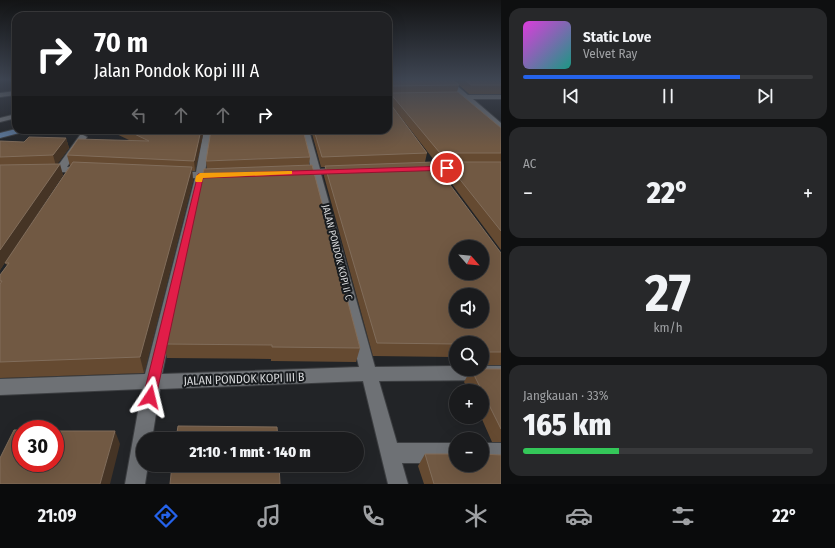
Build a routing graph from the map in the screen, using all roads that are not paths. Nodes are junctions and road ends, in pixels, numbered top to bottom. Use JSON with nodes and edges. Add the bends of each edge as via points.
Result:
{"nodes":[{"id":1,"x":472,"y":102,"type":"edge"},
{"id":2,"x":12,"y":117,"type":"edge"},
{"id":3,"x":0,"y":120,"type":"edge"},
{"id":4,"x":501,"y":127,"type":"edge"},
{"id":5,"x":12,"y":132,"type":"edge"},
{"id":6,"x":207,"y":134,"type":"edge"},
{"id":7,"x":306,"y":134,"type":"edge"},
{"id":8,"x":0,"y":136,"type":"edge"},
{"id":9,"x":82,"y":137,"type":"dead end"},
{"id":10,"x":424,"y":156,"type":"edge"},
{"id":11,"x":433,"y":168,"type":"junction"},
{"id":12,"x":471,"y":168,"type":"edge"},
{"id":13,"x":410,"y":169,"type":"edge"},
{"id":14,"x":37,"y":170,"type":"edge"},
{"id":15,"x":60,"y":170,"type":"junction"},
{"id":16,"x":73,"y":170,"type":"junction"},
{"id":17,"x":89,"y":170,"type":"edge"},
{"id":18,"x":348,"y":171,"type":"edge"},
{"id":19,"x":317,"y":172,"type":"junction"},
{"id":20,"x":286,"y":173,"type":"edge"},
{"id":21,"x":168,"y":174,"type":"edge"},
{"id":22,"x":231,"y":175,"type":"edge"},
{"id":23,"x":200,"y":176,"type":"junction"},
{"id":24,"x":442,"y":181,"type":"edge"},
{"id":25,"x":64,"y":183,"type":"edge"},
{"id":26,"x":501,"y":373,"type":"edge"},
{"id":27,"x":369,"y":374,"type":"junction"},
{"id":28,"x":152,"y":382,"type":"junction"},
{"id":29,"x":0,"y":387,"type":"edge"},
{"id":30,"x":389,"y":453,"type":"junction"},
{"id":31,"x":449,"y":453,"type":"edge"},
{"id":32,"x":489,"y":453,"type":"edge"},
{"id":33,"x":501,"y":453,"type":"edge"},
{"id":34,"x":135,"y":484,"type":"edge"},
{"id":35,"x":398,"y":484,"type":"edge"}],
"edges":[{"from":1,"to":4,"type":"street"},
{"from":2,"to":3,"type":"street"},
{"from":5,"to":8,"type":"main road"},
{"from":6,"to":23,"type":"street"},
{"from":7,"to":19,"type":"street","name":"JALAN PONDOK KOPI II C"},
{"from":9,"to":15,"type":"street"},
{"from":10,"to":11,"type":"street"},
{"from":11,"to":12,"type":"street"},
{"from":11,"to":13,"type":"street"},
{"from":11,"to":24,"type":"street"},
{"from":14,"to":15,"type":"street"},
{"from":15,"to":16,"type":"street"},
{"from":16,"to":17,"type":"street"},
{"from":16,"to":25,"type":"street"},
{"from":18,"to":19,"type":"street"},
{"from":19,"to":20,"type":"street"},
{"from":19,"to":27,"type":"street","name":"JALAN PONDOK KOPI II C"},
{"from":21,"to":23,"type":"street"},
{"from":22,"to":23,"type":"street"},
{"from":23,"to":28,"type":"street"},
{"from":26,"to":27,"type":"street"},
{"from":27,"to":28,"type":"street","name":"JALAN PONDOK KOPI III B"},
{"from":27,"to":30,"type":"street","name":"JALAN PONDOK KOPI II C"},
{"from":28,"to":29,"type":"street","name":"JALAN PONDOK KOPI III B"},
{"from":28,"to":34,"type":"street"},
{"from":30,"to":31,"type":"street"},
{"from":30,"to":35,"type":"street","name":"JALAN PONDOK KOPI II C"},
{"from":32,"to":33,"type":"street"}]}
